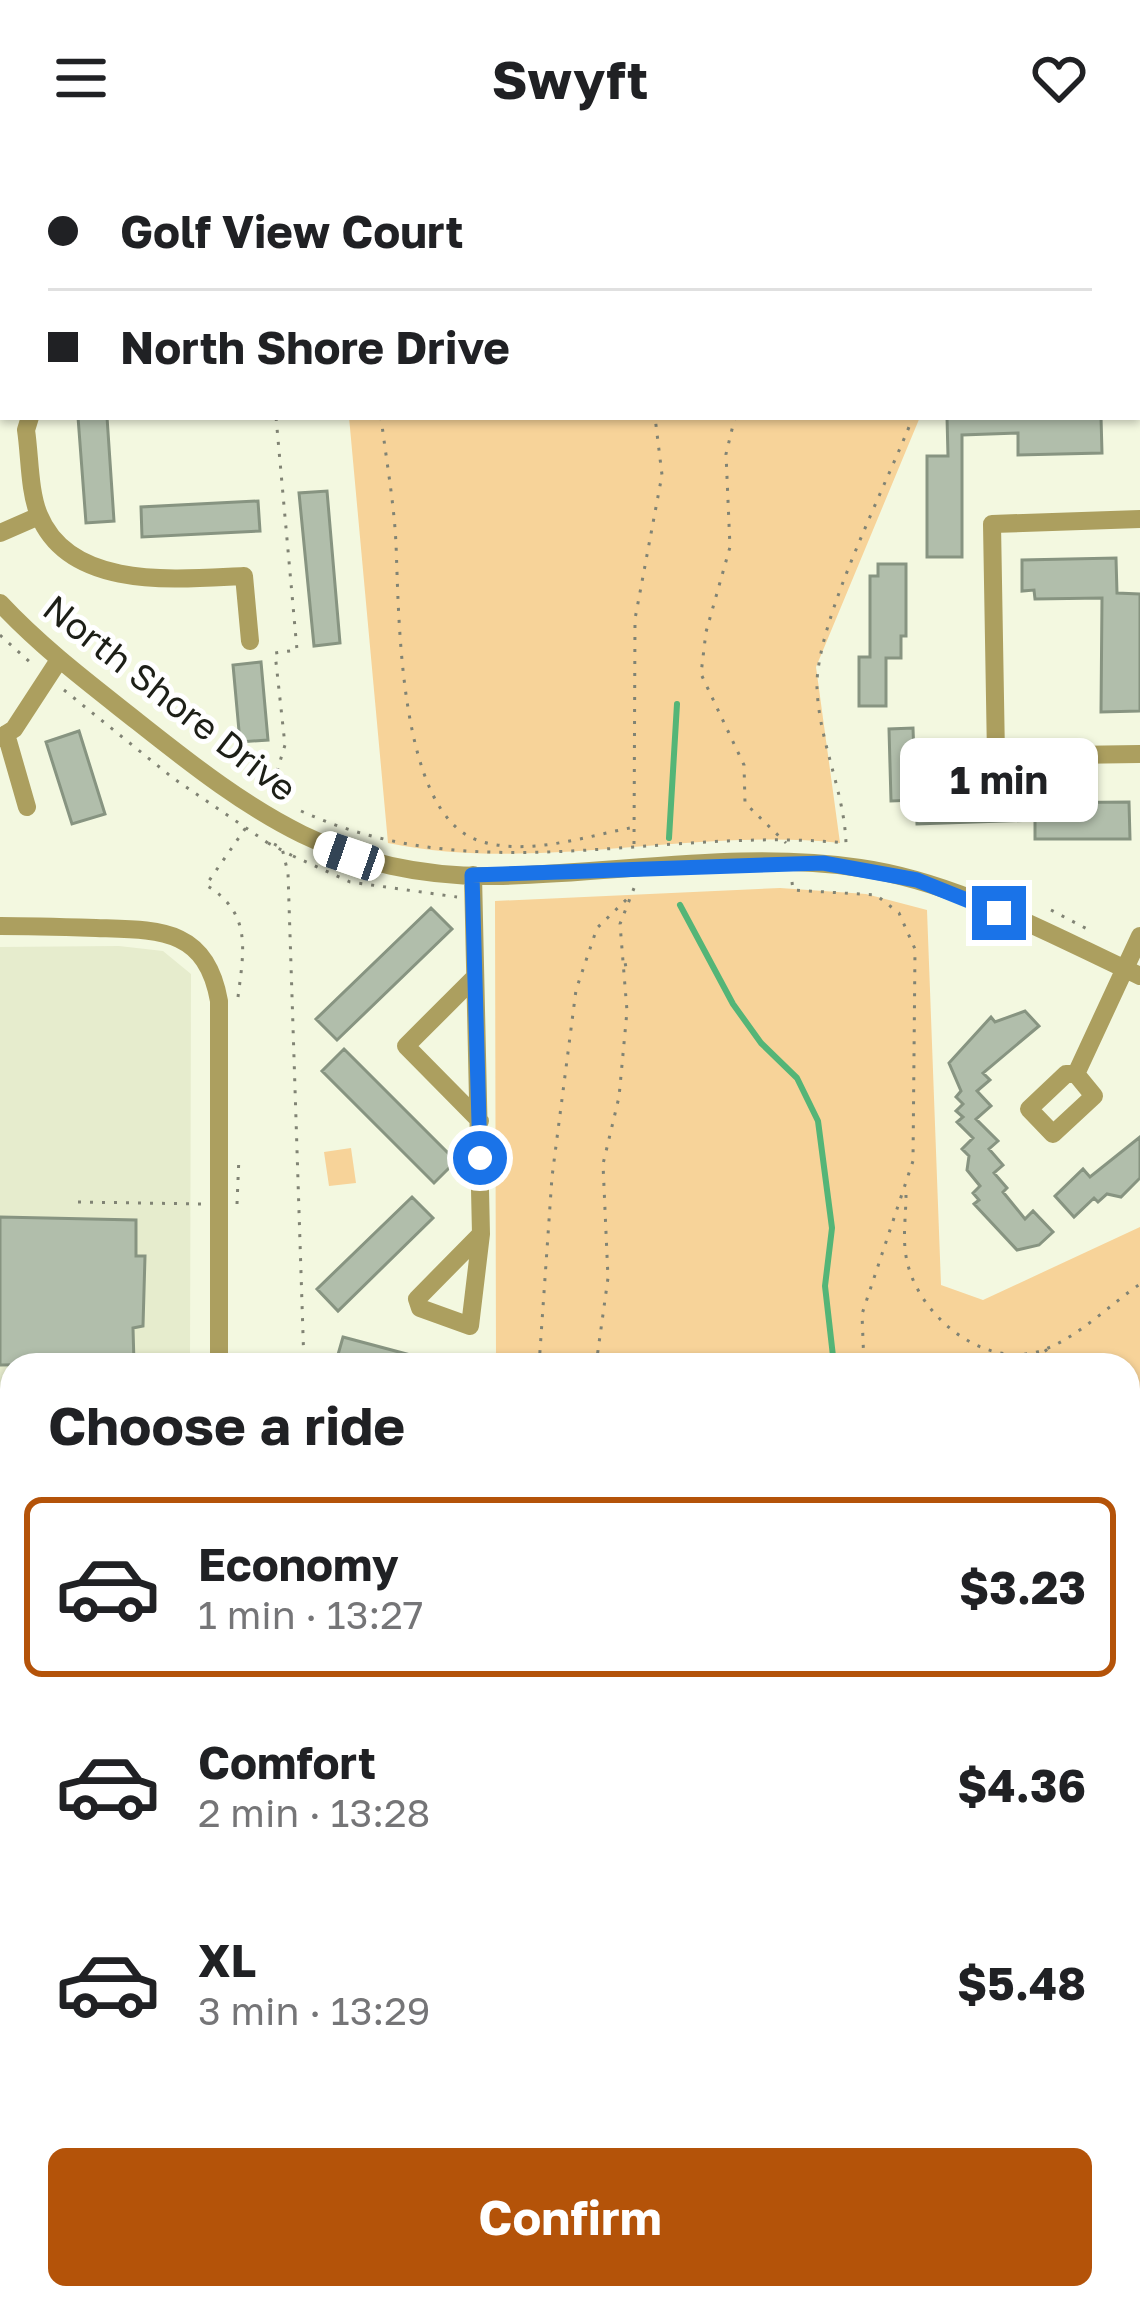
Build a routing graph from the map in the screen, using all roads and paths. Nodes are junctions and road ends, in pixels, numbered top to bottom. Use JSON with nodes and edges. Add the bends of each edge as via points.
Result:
{"nodes":[{"id":1,"x":29,"y":420,"type":"edge"},
{"id":2,"x":381,"y":420,"type":"edge"},
{"id":3,"x":655,"y":420,"type":"edge"},
{"id":4,"x":734,"y":420,"type":"edge"},
{"id":5,"x":912,"y":420,"type":"edge"},
{"id":6,"x":39,"y":516,"type":"junction"},
{"id":7,"x":1140,"y":519,"type":"edge"},
{"id":8,"x":0,"y":533,"type":"edge"},
{"id":9,"x":0,"y":603,"type":"edge"},
{"id":10,"x":0,"y":635,"type":"edge"},
{"id":11,"x":250,"y":641,"type":"dead end"},
{"id":12,"x":54,"y":668,"type":"junction"},
{"id":13,"x":3,"y":736,"type":"edge"},
{"id":14,"x":1140,"y":754,"type":"edge"},
{"id":15,"x":270,"y":794,"type":"dead end"},
{"id":16,"x":282,"y":801,"type":"dead end"},
{"id":17,"x":27,"y":807,"type":"dead end"},
{"id":18,"x":294,"y":808,"type":"dead end"},
{"id":19,"x":633,"y":827,"type":"junction"},
{"id":20,"x":785,"y":839,"type":"junction"},
{"id":21,"x":271,"y":844,"type":"junction"},
{"id":22,"x":634,"y":846,"type":"junction"},
{"id":23,"x":472,"y":875,"type":"junction"},
{"id":24,"x":636,"y":884,"type":"dead end"},
{"id":25,"x":793,"y":890,"type":"dead end"},
{"id":26,"x":630,"y":897,"type":"junction"},
{"id":27,"x":1051,"y":910,"type":"dead end"},
{"id":28,"x":460,"y":915,"type":"dead end"},
{"id":29,"x":0,"y":926,"type":"edge"},
{"id":30,"x":633,"y":931,"type":"dead end"},
{"id":31,"x":620,"y":932,"type":"junction"},
{"id":32,"x":1088,"y":932,"type":"dead end"},
{"id":33,"x":1140,"y":937,"type":"edge"},
{"id":34,"x":635,"y":962,"type":"dead end"},
{"id":35,"x":622,"y":965,"type":"junction"},
{"id":36,"x":1132,"y":972,"type":"edge"},
{"id":37,"x":476,"y":977,"type":"junction"},
{"id":38,"x":1076,"y":1075,"type":"dead end"},
{"id":39,"x":480,"y":1121,"type":"junction"},
{"id":40,"x":906,"y":1190,"type":"junction"},
{"id":41,"x":78,"y":1202,"type":"dead end"},
{"id":42,"x":218,"y":1204,"type":"junction"},
{"id":43,"x":239,"y":1204,"type":"dead end"},
{"id":44,"x":481,"y":1234,"type":"junction"},
{"id":45,"x":1140,"y":1284,"type":"edge"},
{"id":46,"x":1049,"y":1348,"type":"junction"},
{"id":47,"x":219,"y":1353,"type":"edge"},
{"id":48,"x":304,"y":1353,"type":"edge"},
{"id":49,"x":540,"y":1353,"type":"edge"},
{"id":50,"x":598,"y":1353,"type":"edge"},
{"id":51,"x":864,"y":1353,"type":"edge"},
{"id":52,"x":1042,"y":1353,"type":"edge"}],
"edges":[{"from":1,"to":6,"type":"street"},
{"from":2,"to":19,"type":"path","via":[[396,543],[398,660],[439,809],[461,833],[499,844],[579,842]]},
{"from":3,"to":19,"type":"path","via":[[662,475],[638,589]]},
{"from":4,"to":20,"type":"path","via":[[726,454],[730,547],[701,674],[744,765],[745,802]]},
{"from":5,"to":20,"type":"path","via":[[820,643],[817,688],[846,843]]},
{"from":6,"to":8,"type":"street"},
{"from":6,"to":11,"type":"street","name":"North Shore Drive","via":[[75,557],[112,574],[244,576]]},
{"from":7,"to":14,"type":"street","via":[[992,524],[996,756]]},
{"from":9,"to":12,"type":"street","name":"North Shore Drive"},
{"from":10,"to":12,"type":"path"},
{"from":12,"to":13,"type":"street"},
{"from":12,"to":21,"type":"path","via":[[192,792]]},
{"from":12,"to":23,"type":"street","name":"North Shore Drive","via":[[282,829],[379,865]]},
{"from":13,"to":17,"type":"street"},
{"from":15,"to":16,"type":"path"},
{"from":18,"to":22,"type":"path","via":[[358,835],[427,851]]},
{"from":19,"to":22,"type":"path"},
{"from":20,"to":22,"type":"path"},
{"from":21,"to":28,"type":"path","bridge":true,"via":[[350,882],[460,897]]},
{"from":21,"to":48,"type":"path","via":[[282,848],[288,873]]},
{"from":23,"to":36,"type":"street","name":"North Shore Drive","via":[[856,867],[946,890]]},
{"from":23,"to":37,"type":"street"},
{"from":24,"to":26,"type":"path"},
{"from":25,"to":40,"type":"path","via":[[876,895],[908,927],[918,1108]]},
{"from":26,"to":31,"type":"path"},
{"from":26,"to":49,"type":"path","via":[[597,928],[576,990]]},
{"from":27,"to":32,"type":"path"},
{"from":29,"to":42,"type":"street","via":[[156,930],[202,956],[219,1001]]},
{"from":30,"to":31,"type":"path"},
{"from":31,"to":35,"type":"path"},
{"from":33,"to":36,"type":"street"},
{"from":34,"to":35,"type":"path"},
{"from":35,"to":50,"type":"path","via":[[627,1011],[602,1178],[608,1278]]},
{"from":36,"to":38,"type":"street"},
{"from":37,"to":39,"type":"street"},
{"from":37,"to":39,"type":"street","via":[[406,1046]]},
{"from":39,"to":44,"type":"street"},
{"from":40,"to":46,"type":"path","via":[[906,1257],[937,1316],[992,1351]]},
{"from":40,"to":51,"type":"path","via":[[862,1314]]},
{"from":41,"to":42,"type":"path"},
{"from":42,"to":43,"type":"path"},
{"from":42,"to":47,"type":"street"},
{"from":44,"to":44,"type":"street","via":[[417,1299],[420,1308],[470,1326]]},
{"from":45,"to":46,"type":"path"},
{"from":46,"to":52,"type":"path"}]}
